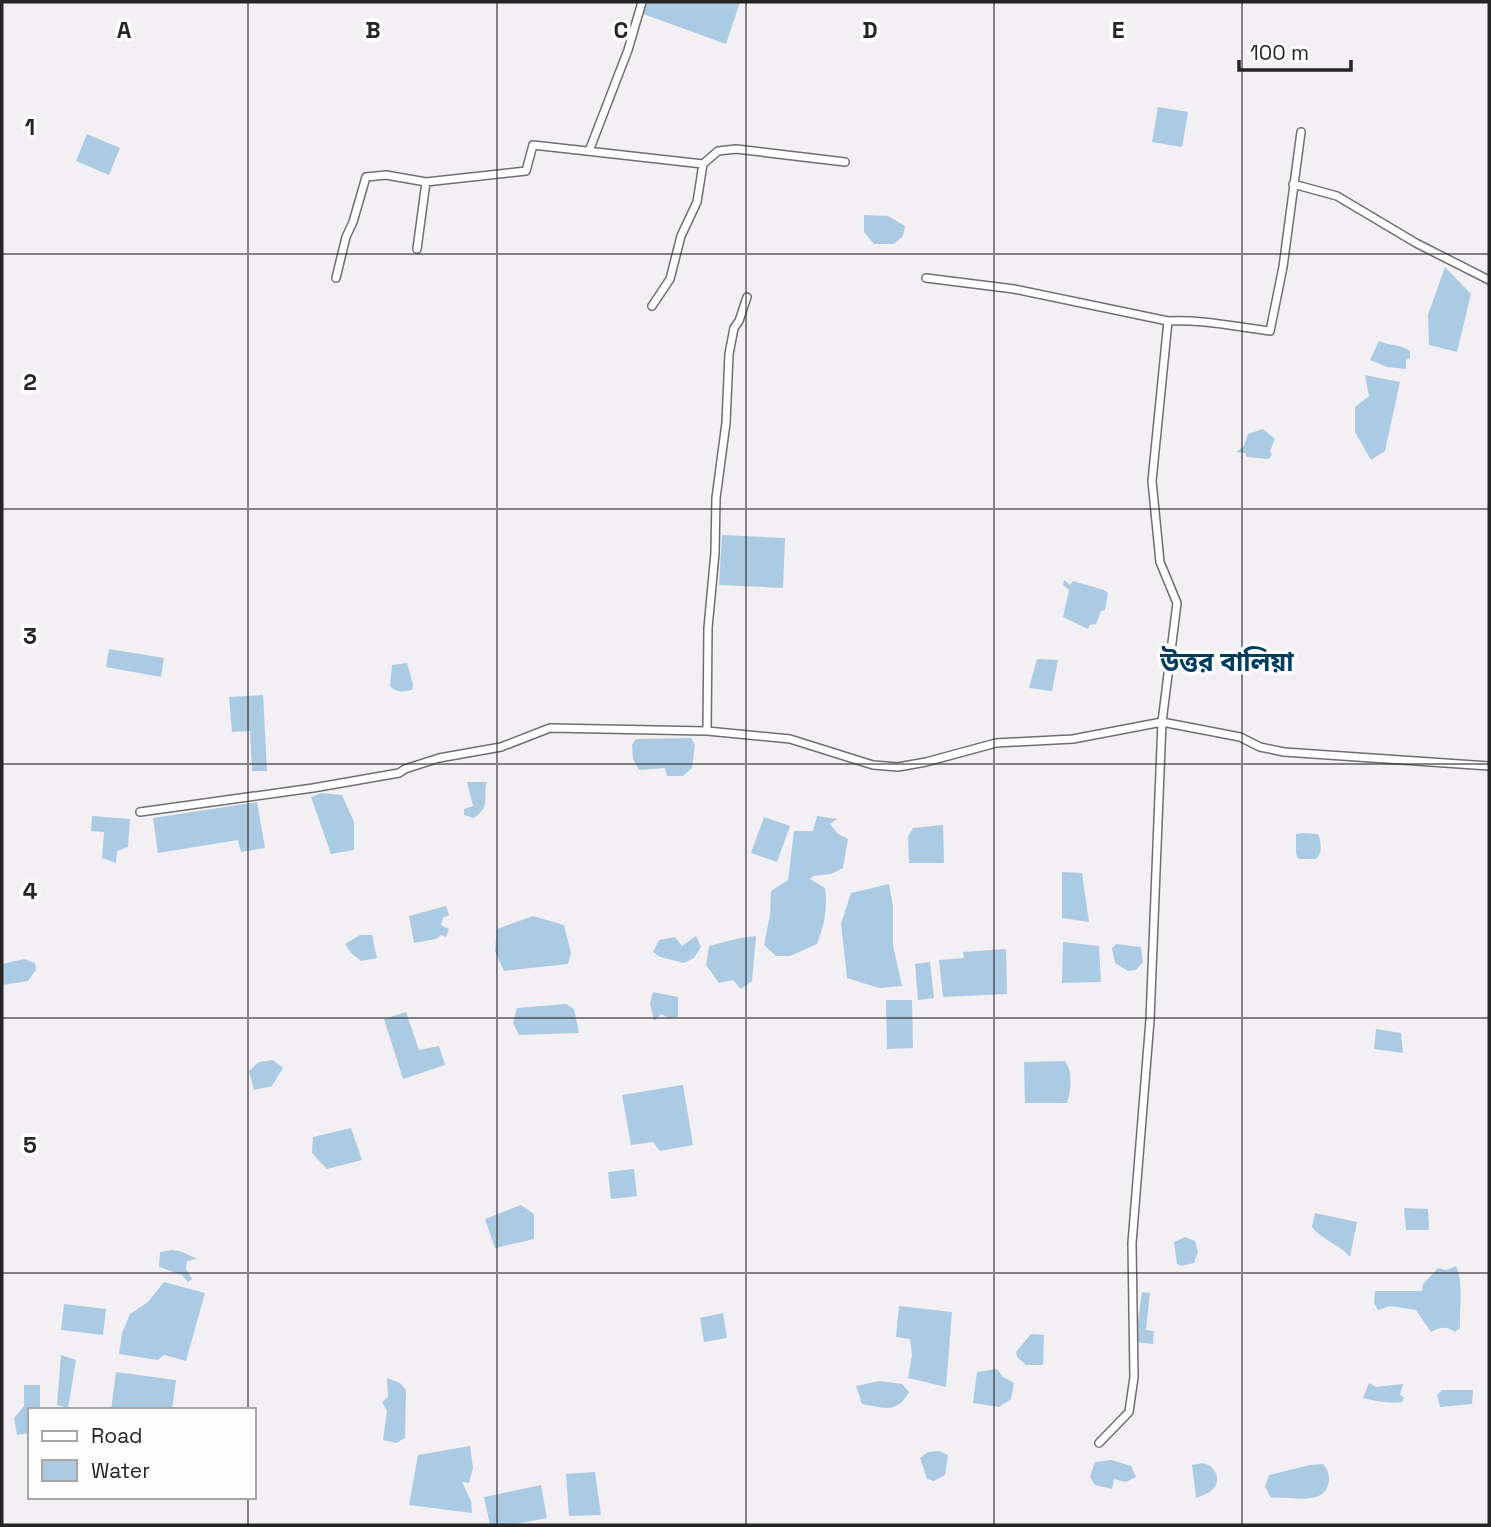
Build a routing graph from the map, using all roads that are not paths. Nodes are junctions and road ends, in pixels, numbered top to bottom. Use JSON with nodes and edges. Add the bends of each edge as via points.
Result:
{"nodes":[{"id":1,"x":642,"y":2,"type":"edge"},
{"id":2,"x":1301,"y":132,"type":"dead end"},
{"id":3,"x":589,"y":151,"type":"junction"},
{"id":4,"x":845,"y":162,"type":"dead end"},
{"id":5,"x":703,"y":164,"type":"junction"},
{"id":6,"x":426,"y":182,"type":"junction"},
{"id":7,"x":1293,"y":184,"type":"junction"},
{"id":8,"x":417,"y":249,"type":"dead end"},
{"id":9,"x":337,"y":278,"type":"dead end"},
{"id":10,"x":926,"y":278,"type":"dead end"},
{"id":11,"x":1489,"y":280,"type":"edge"},
{"id":12,"x":747,"y":297,"type":"dead end"},
{"id":13,"x":652,"y":306,"type":"dead end"},
{"id":14,"x":1168,"y":321,"type":"junction"},
{"id":15,"x":1162,"y":722,"type":"junction"},
{"id":16,"x":707,"y":731,"type":"junction"},
{"id":17,"x":1489,"y":765,"type":"edge"},
{"id":18,"x":139,"y":812,"type":"dead end"},
{"id":19,"x":1099,"y":1443,"type":"dead end"}],
"edges":[{"from":1,"to":3,"type":"street"},
{"from":2,"to":7,"type":"street"},
{"from":3,"to":5,"type":"street"},
{"from":3,"to":6,"type":"street","via":[[533,145],[526,171]]},
{"from":4,"to":5,"type":"street","via":[[736,149],[718,150]]},
{"from":5,"to":13,"type":"street","via":[[697,202],[681,236],[670,279]]},
{"from":6,"to":8,"type":"street"},
{"from":6,"to":9,"type":"street","via":[[386,175],[366,177]]},
{"from":7,"to":11,"type":"street","via":[[1337,196]]},
{"from":7,"to":14,"type":"street","via":[[1270,331]]},
{"from":10,"to":14,"type":"street","via":[[1014,289]]},
{"from":12,"to":16,"type":"street","via":[[729,354],[708,628]]},
{"from":14,"to":15,"type":"street","via":[[1152,472],[1160,562],[1177,603]]},
{"from":15,"to":16,"type":"street","via":[[1073,739],[996,743],[898,767],[873,765],[790,739]]},
{"from":15,"to":17,"type":"street","via":[[1240,737],[1284,752]]},
{"from":15,"to":19,"type":"street","via":[[1150,1020],[1132,1243],[1134,1377],[1129,1412]]},
{"from":16,"to":18,"type":"street","via":[[550,728],[501,747],[439,758],[399,773]]}]}
